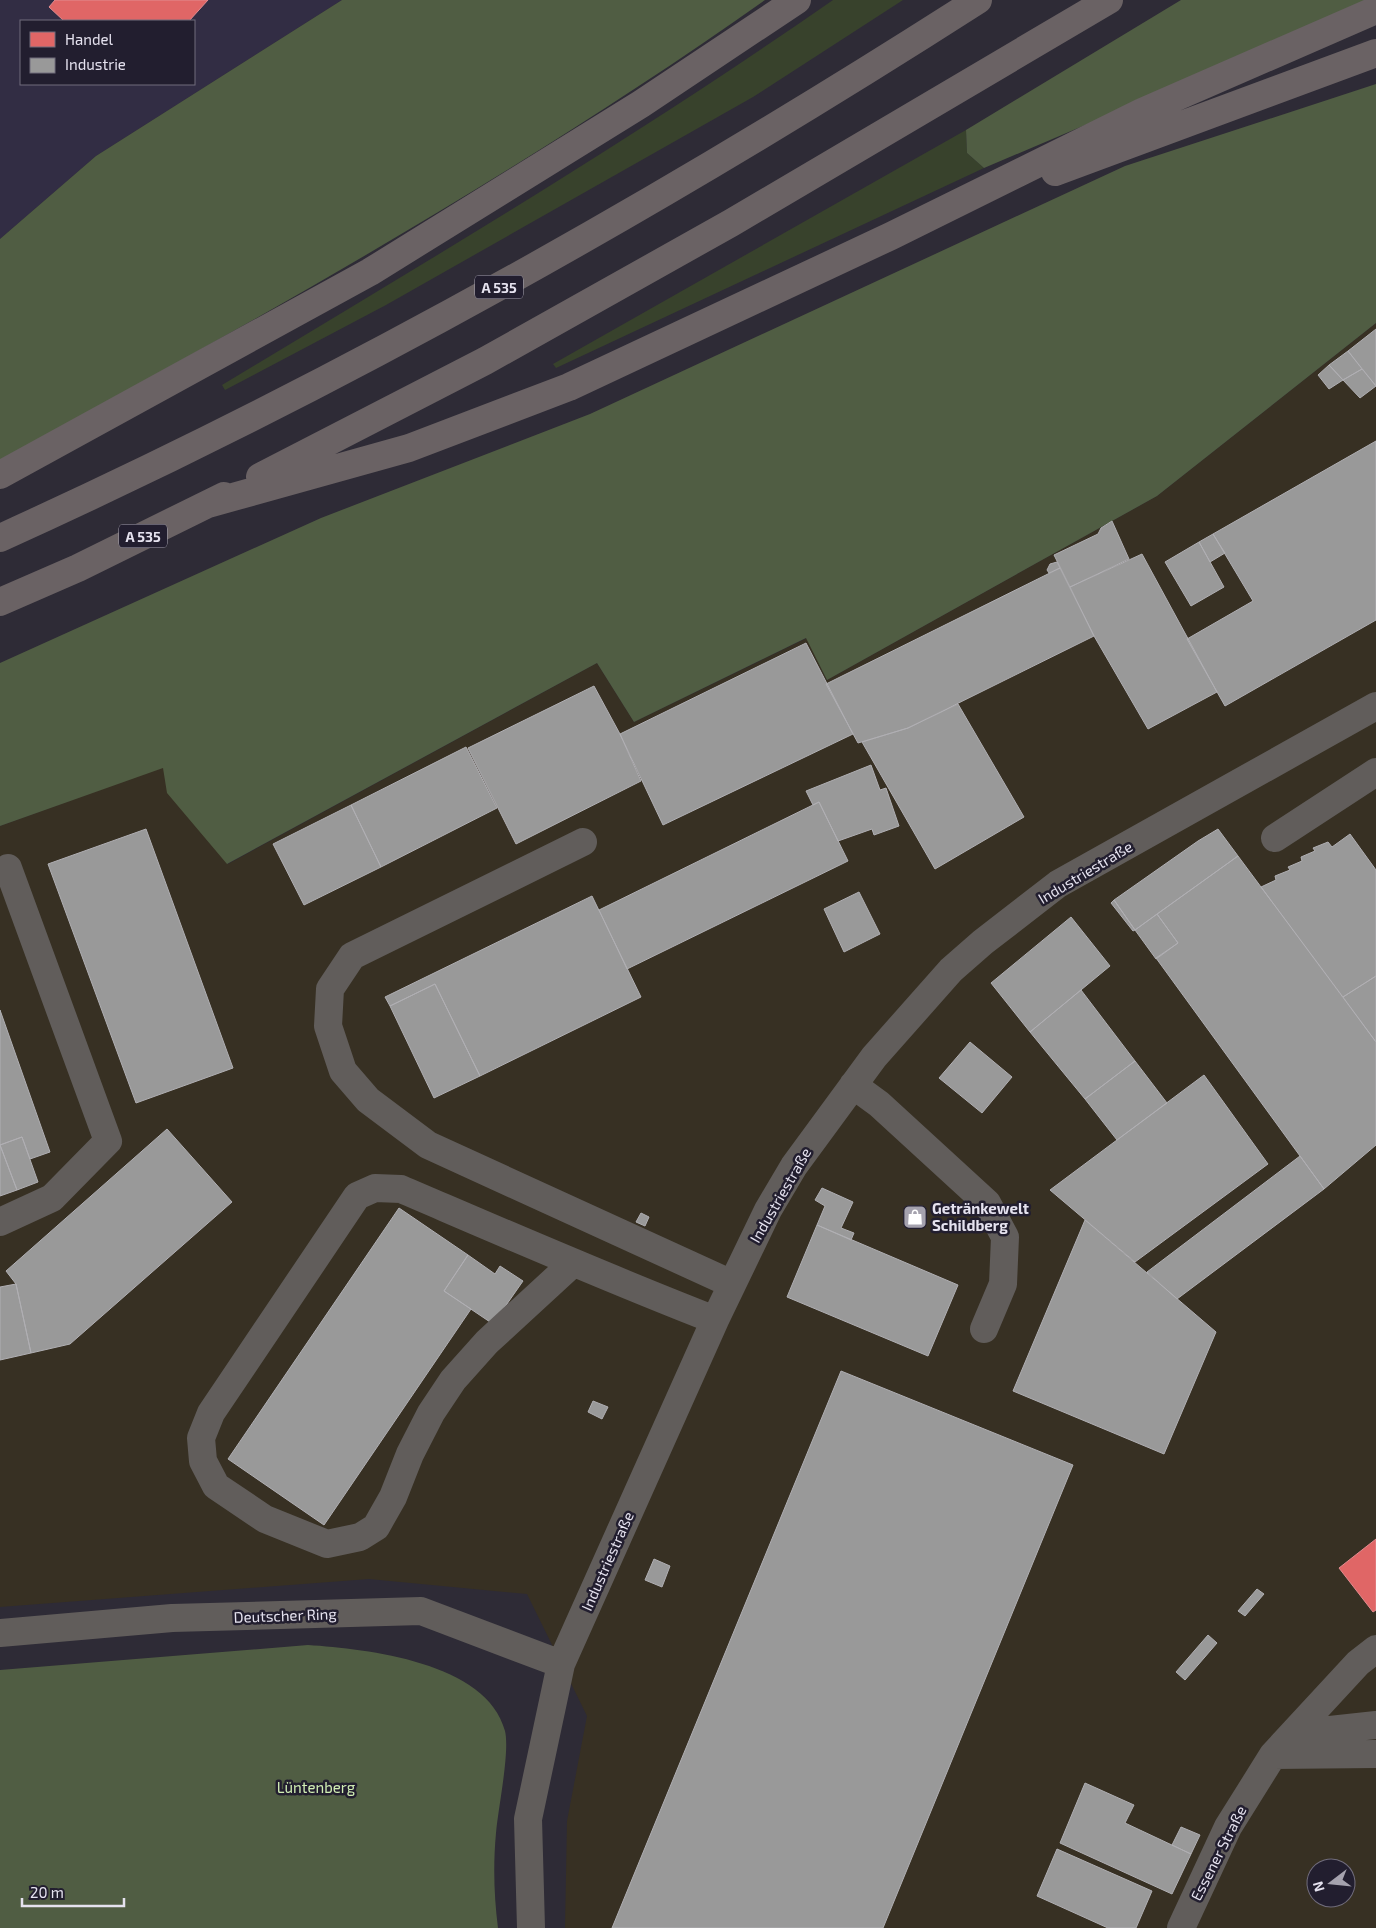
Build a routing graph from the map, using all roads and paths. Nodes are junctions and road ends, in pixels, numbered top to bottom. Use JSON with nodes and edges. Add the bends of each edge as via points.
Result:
{"nodes":[{"id":1,"x":797,"y":0,"type":"edge"},
{"id":2,"x":978,"y":0,"type":"edge"},
{"id":3,"x":1109,"y":0,"type":"edge"},
{"id":4,"x":1376,"y":10,"type":"edge"},
{"id":5,"x":1376,"y":53,"type":"edge"},
{"id":6,"x":891,"y":236,"type":"junction"},
{"id":7,"x":0,"y":475,"type":"edge"},
{"id":8,"x":208,"y":504,"type":"junction"},
{"id":9,"x":0,"y":538,"type":"edge"},
{"id":10,"x":0,"y":602,"type":"edge"},
{"id":11,"x":1376,"y":706,"type":"edge"},
{"id":12,"x":1376,"y":772,"type":"edge"},
{"id":13,"x":1275,"y":838,"type":"dead end"},
{"id":14,"x":583,"y":842,"type":"dead end"},
{"id":15,"x":8,"y":868,"type":"dead end"},
{"id":16,"x":853,"y":1085,"type":"junction"},
{"id":17,"x":0,"y":1222,"type":"edge"},
{"id":18,"x":573,"y":1263,"type":"junction"},
{"id":19,"x":732,"y":1284,"type":"junction"},
{"id":20,"x":715,"y":1320,"type":"junction"},
{"id":21,"x":984,"y":1329,"type":"dead end"},
{"id":22,"x":0,"y":1633,"type":"edge"},
{"id":23,"x":1376,"y":1649,"type":"edge"},
{"id":24,"x":561,"y":1664,"type":"junction"},
{"id":25,"x":1376,"y":1725,"type":"edge"},
{"id":26,"x":1293,"y":1734,"type":"junction"},
{"id":27,"x":1376,"y":1754,"type":"edge"},
{"id":28,"x":1273,"y":1755,"type":"junction"},
{"id":29,"x":531,"y":1928,"type":"edge"},
{"id":30,"x":1181,"y":1928,"type":"edge"}],
"edges":[{"from":1,"to":7,"type":"highway","via":[[640,104],[370,272]]},
{"from":2,"to":9,"type":"highway","number":"A 535","via":[[894,54],[545,262],[285,400]]},
{"from":3,"to":8,"type":"highway","number":"A 535","via":[[731,223],[494,356]]},
{"from":4,"to":6,"type":"highway","via":[[1142,112]]},
{"from":5,"to":6,"type":"highway"},
{"from":6,"to":8,"type":"highway","via":[[569,387],[409,448]]},
{"from":8,"to":10,"type":"highway","number":"A 535"},
{"from":11,"to":16,"type":"street","name":"Industriestraße","via":[[1058,884],[951,970],[905,1020]]},
{"from":12,"to":13,"type":"street"},
{"from":14,"to":19,"type":"street","via":[[352,956],[330,989],[328,1026],[343,1071],[368,1100],[428,1146]]},
{"from":15,"to":17,"type":"street","via":[[108,1141],[52,1198]]},
{"from":16,"to":19,"type":"street","name":"Industriestraße","via":[[794,1166],[768,1210]]},
{"from":16,"to":21,"type":"street","via":[[879,1104],[987,1204],[1005,1237],[1003,1284]]},
{"from":18,"to":18,"type":"street","via":[[402,1189],[375,1188],[358,1196],[211,1414],[201,1438],[203,1461],[216,1486],[265,1519],[327,1544],[360,1537],[376,1527],[393,1498],[431,1413],[453,1380],[487,1342]]},
{"from":18,"to":20,"type":"street"},
{"from":19,"to":20,"type":"street","name":"Industriestraße"},
{"from":20,"to":24,"type":"street","name":"Industriestraße"},
{"from":22,"to":24,"type":"street","name":"Deutscher Ring","via":[[172,1618],[421,1611]]},
{"from":23,"to":26,"type":"street","name":"Essener Straße","via":[[1358,1663]]},
{"from":24,"to":29,"type":"street","name":"Industriestraße","via":[[528,1819]]},
{"from":25,"to":26,"type":"street"},
{"from":26,"to":28,"type":"street","name":"Essener Straße"},
{"from":27,"to":28,"type":"street"},
{"from":28,"to":30,"type":"street","name":"Essener Straße","via":[[1228,1827]]}]}
